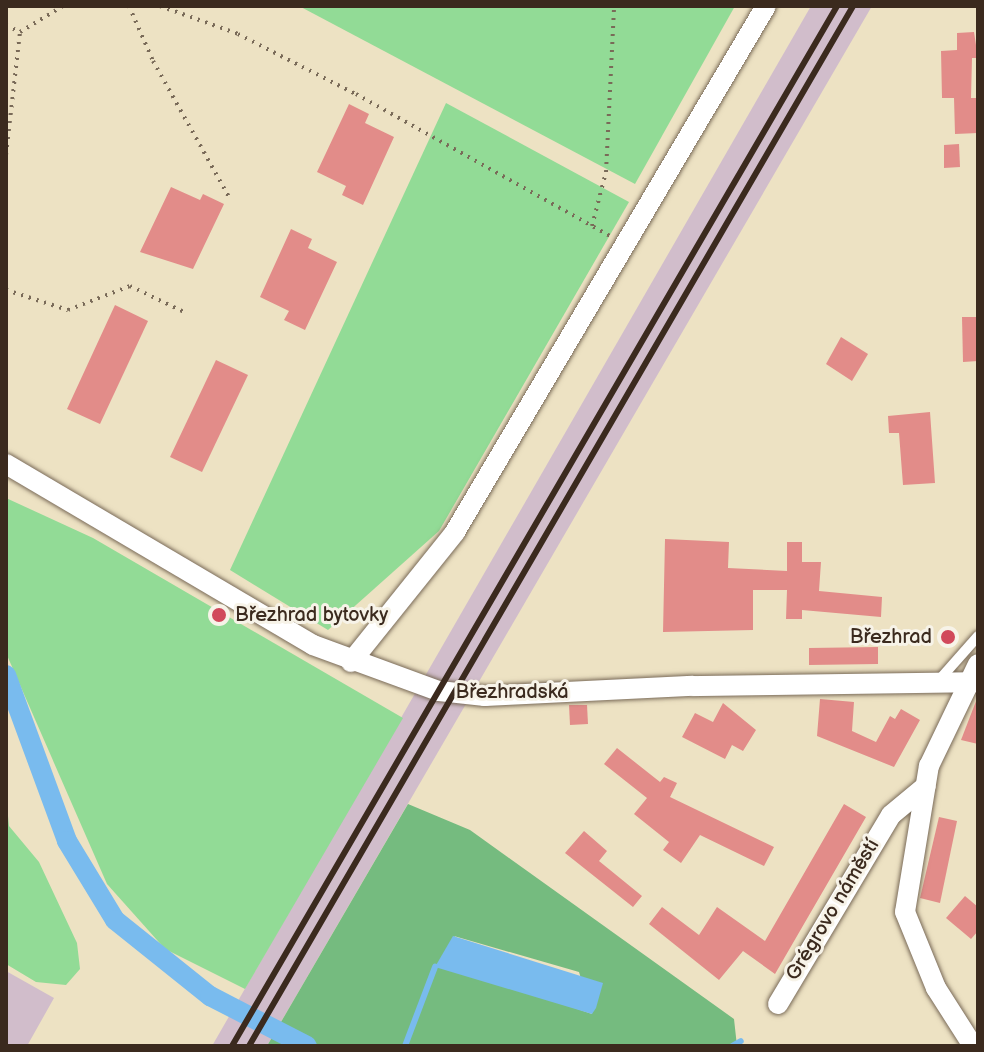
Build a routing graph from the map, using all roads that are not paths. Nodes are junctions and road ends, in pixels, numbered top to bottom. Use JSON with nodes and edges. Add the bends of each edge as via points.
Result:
{"nodes":[{"id":1,"x":766,"y":6,"type":"edge"},
{"id":2,"x":6,"y":464,"type":"edge"},
{"id":3,"x":978,"y":636,"type":"edge"},
{"id":4,"x":351,"y":662,"type":"junction"},
{"id":5,"x":974,"y":675,"type":"edge"},
{"id":6,"x":940,"y":679,"type":"junction"},
{"id":7,"x":926,"y":786,"type":"junction"},
{"id":8,"x":778,"y":1004,"type":"dead end"},
{"id":9,"x":973,"y":1046,"type":"edge"}],
"edges":[{"from":1,"to":4,"type":"street","via":[[455,532]]},
{"from":2,"to":4,"type":"street","name":"Březhradská","via":[[313,645]]},
{"from":3,"to":6,"type":"lane"},
{"from":4,"to":6,"type":"street","name":"Březhradská","via":[[439,691],[485,696]]},
{"from":5,"to":6,"type":"street","name":"Březhradská"},
{"from":5,"to":7,"type":"street","via":[[929,766]]},
{"from":7,"to":8,"type":"street","name":"Grégrovo náměstí","via":[[891,815]]},
{"from":7,"to":9,"type":"street","via":[[905,912],[936,988]]}]}
